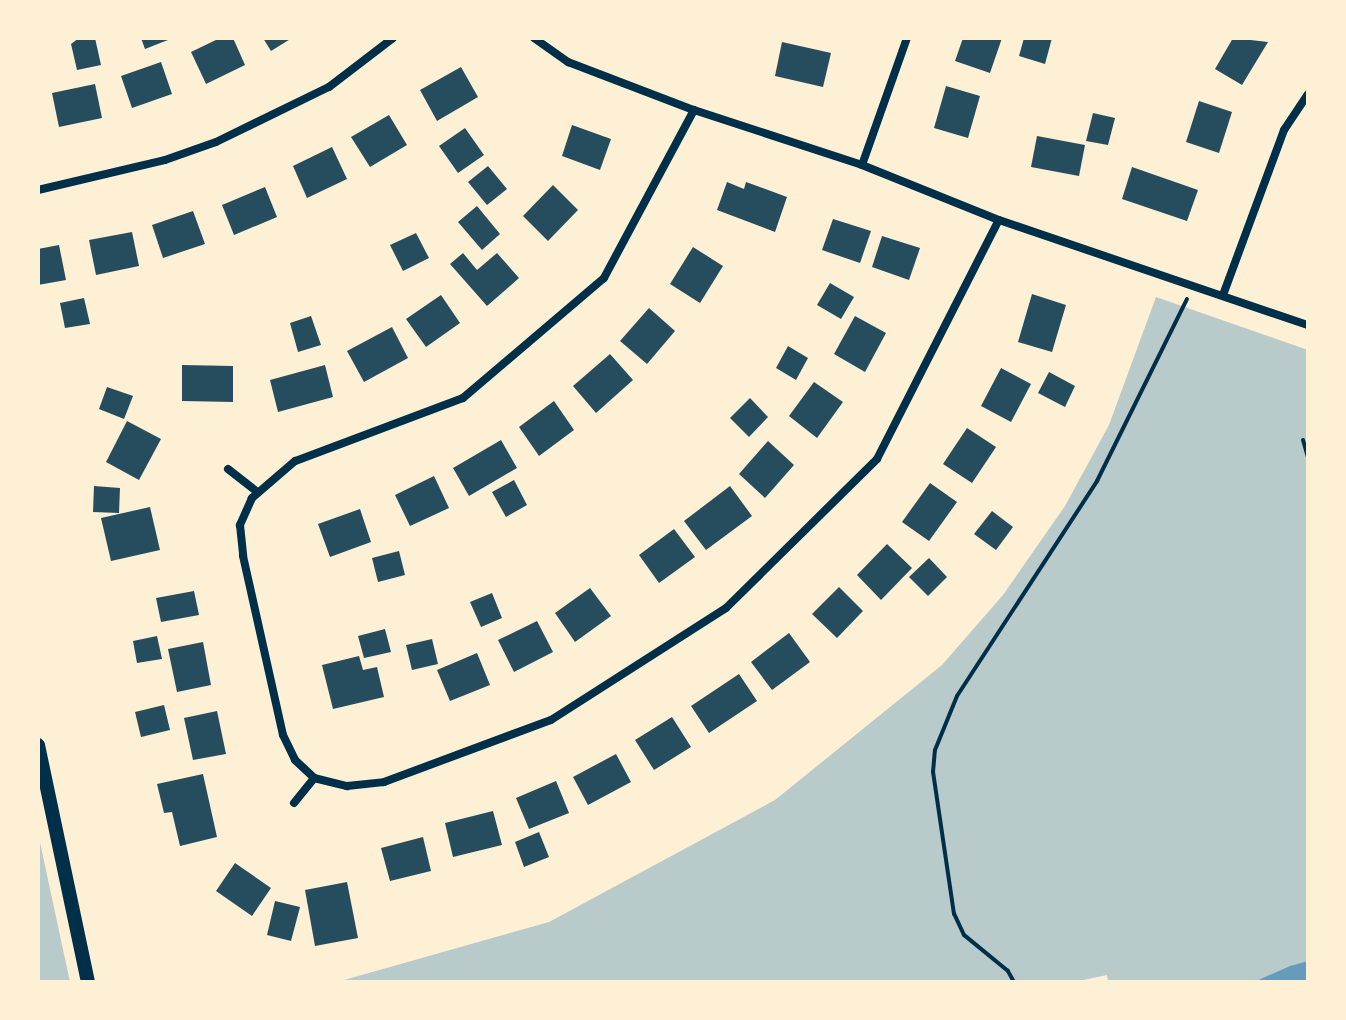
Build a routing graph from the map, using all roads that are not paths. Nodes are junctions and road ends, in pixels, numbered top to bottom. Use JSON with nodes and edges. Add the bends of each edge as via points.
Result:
{"nodes":[{"id":1,"x":393,"y":38,"type":"edge"},
{"id":2,"x":534,"y":38,"type":"edge"},
{"id":3,"x":907,"y":38,"type":"edge"},
{"id":4,"x":1308,"y":94,"type":"edge"},
{"id":5,"x":694,"y":110,"type":"junction"},
{"id":6,"x":862,"y":165,"type":"junction"},
{"id":7,"x":38,"y":190,"type":"edge"},
{"id":8,"x":999,"y":220,"type":"junction"},
{"id":9,"x":1223,"y":295,"type":"junction"},
{"id":10,"x":1308,"y":325,"type":"edge"},
{"id":11,"x":228,"y":469,"type":"dead end"},
{"id":12,"x":257,"y":492,"type":"junction"},
{"id":13,"x":38,"y":745,"type":"edge"},
{"id":14,"x":314,"y":778,"type":"junction"},
{"id":15,"x":294,"y":803,"type":"dead end"},
{"id":16,"x":88,"y":982,"type":"edge"}],
"edges":[{"from":1,"to":7,"type":"street","via":[[329,87],[216,142],[165,160]]},
{"from":2,"to":5,"type":"street","via":[[568,62]]},
{"from":3,"to":6,"type":"street"},
{"from":4,"to":9,"type":"street","via":[[1284,130]]},
{"from":5,"to":6,"type":"street"},
{"from":5,"to":12,"type":"street","via":[[604,278],[463,398],[295,461]]},
{"from":6,"to":8,"type":"street"},
{"from":8,"to":9,"type":"street"},
{"from":8,"to":14,"type":"street","via":[[877,459],[726,608],[551,720],[384,782],[347,786]]},
{"from":9,"to":10,"type":"street"},
{"from":11,"to":12,"type":"street"},
{"from":12,"to":14,"type":"street","via":[[240,525],[243,556],[283,735],[295,760]]},
{"from":13,"to":16,"type":"street"},
{"from":14,"to":15,"type":"street"}]}
